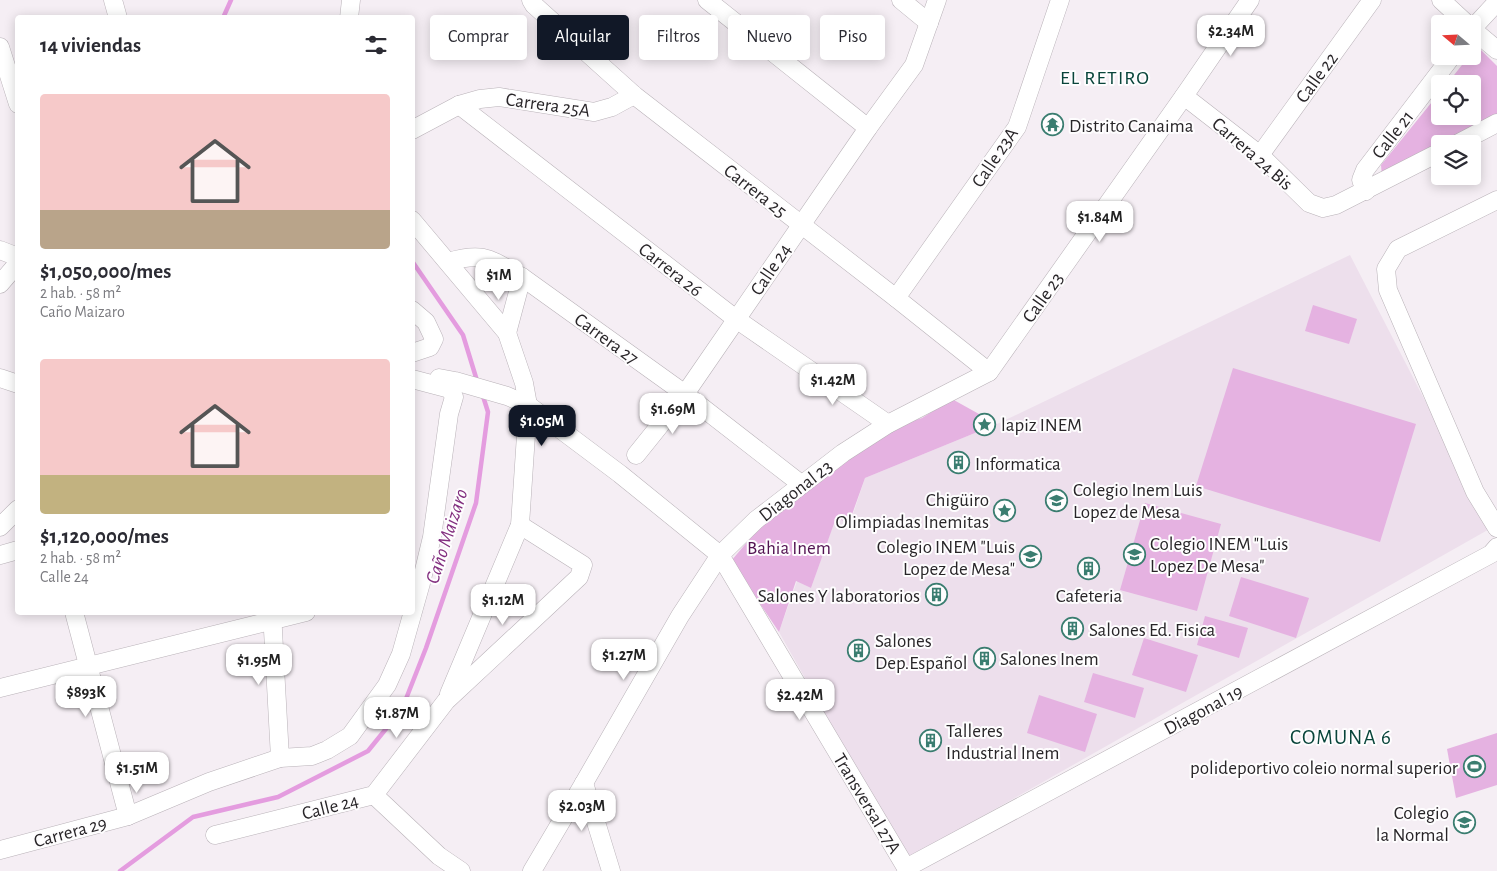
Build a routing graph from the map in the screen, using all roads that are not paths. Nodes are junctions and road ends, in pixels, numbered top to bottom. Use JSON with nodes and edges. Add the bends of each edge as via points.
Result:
{"nodes":[{"id":1,"x":113,"y":0,"type":"edge"},
{"id":2,"x":351,"y":0,"type":"edge"},
{"id":3,"x":707,"y":0,"type":"edge"},
{"id":4,"x":901,"y":0,"type":"edge"},
{"id":5,"x":937,"y":0,"type":"edge"},
{"id":6,"x":1060,"y":0,"type":"edge"},
{"id":7,"x":1250,"y":0,"type":"edge"},
{"id":8,"x":1372,"y":0,"type":"edge"},
{"id":9,"x":1440,"y":0,"type":"edge"},
{"id":10,"x":534,"y":2,"type":"edge"},
{"id":11,"x":1497,"y":2,"type":"edge"},
{"id":12,"x":117,"y":15,"type":"edge"},
{"id":13,"x":349,"y":15,"type":"edge"},
{"id":14,"x":1457,"y":15,"type":"edge"},
{"id":15,"x":1481,"y":20,"type":"edge"},
{"id":16,"x":929,"y":23,"type":"junction"},
{"id":17,"x":1481,"y":36,"type":"edge"},
{"id":18,"x":0,"y":47,"type":"edge"},
{"id":19,"x":1497,"y":50,"type":"edge"},
{"id":20,"x":1445,"y":65,"type":"edge"},
{"id":21,"x":15,"y":94,"type":"edge"},
{"id":22,"x":634,"y":95,"type":"junction"},
{"id":23,"x":1184,"y":96,"type":"junction"},
{"id":24,"x":459,"y":105,"type":"junction"},
{"id":25,"x":1497,"y":123,"type":"edge"},
{"id":26,"x":415,"y":128,"type":"edge"},
{"id":27,"x":868,"y":128,"type":"junction"},
{"id":28,"x":1474,"y":135,"type":"edge"},
{"id":29,"x":1260,"y":155,"type":"junction"},
{"id":30,"x":1431,"y":157,"type":"edge"},
{"id":31,"x":1366,"y":191,"type":"junction"},
{"id":32,"x":1497,"y":200,"type":"edge"},
{"id":33,"x":415,"y":224,"type":"edge"},
{"id":34,"x":800,"y":225,"type":"junction"},
{"id":35,"x":0,"y":250,"type":"edge"},
{"id":36,"x":15,"y":256,"type":"edge"},
{"id":37,"x":448,"y":262,"type":"junction"},
{"id":38,"x":15,"y":266,"type":"edge"},
{"id":39,"x":522,"y":277,"type":"junction"},
{"id":40,"x":0,"y":284,"type":"edge"},
{"id":41,"x":896,"y":298,"type":"junction"},
{"id":42,"x":415,"y":313,"type":"edge"},
{"id":43,"x":736,"y":319,"type":"junction"},
{"id":44,"x":507,"y":333,"type":"junction"},
{"id":45,"x":415,"y":352,"type":"edge"},
{"id":46,"x":989,"y":372,"type":"junction"},
{"id":47,"x":415,"y":373,"type":"edge"},
{"id":48,"x":0,"y":378,"type":"edge"},
{"id":49,"x":415,"y":380,"type":"edge"},
{"id":50,"x":15,"y":383,"type":"edge"},
{"id":51,"x":685,"y":394,"type":"junction"},
{"id":52,"x":528,"y":406,"type":"junction"},
{"id":53,"x":888,"y":424,"type":"junction"},
{"id":54,"x":636,"y":455,"type":"dead end"},
{"id":55,"x":802,"y":484,"type":"junction"},
{"id":56,"x":15,"y":512,"type":"edge"},
{"id":57,"x":520,"y":525,"type":"junction"},
{"id":58,"x":0,"y":527,"type":"edge"},
{"id":59,"x":1497,"y":528,"type":"edge"},
{"id":60,"x":1497,"y":547,"type":"edge"},
{"id":61,"x":15,"y":551,"type":"edge"},
{"id":62,"x":0,"y":555,"type":"edge"},
{"id":63,"x":720,"y":555,"type":"junction"},
{"id":64,"x":417,"y":584,"type":"edge"},
{"id":65,"x":75,"y":615,"type":"edge"},
{"id":66,"x":286,"y":615,"type":"edge"},
{"id":67,"x":410,"y":615,"type":"edge"},
{"id":68,"x":272,"y":617,"type":"edge"},
{"id":69,"x":88,"y":666,"type":"junction"},
{"id":70,"x":0,"y":688,"type":"edge"},
{"id":71,"x":446,"y":701,"type":"junction"},
{"id":72,"x":280,"y":758,"type":"junction"},
{"id":73,"x":584,"y":783,"type":"junction"},
{"id":74,"x":374,"y":795,"type":"junction"},
{"id":75,"x":128,"y":816,"type":"junction"},
{"id":76,"x":215,"y":835,"type":"dead end"},
{"id":77,"x":0,"y":850,"type":"edge"},
{"id":78,"x":907,"y":870,"type":"edge"},
{"id":79,"x":461,"y":871,"type":"edge"},
{"id":80,"x":532,"y":871,"type":"edge"},
{"id":81,"x":611,"y":871,"type":"edge"}],
"edges":[{"from":1,"to":12,"type":"street"},
{"from":2,"to":13,"type":"street"},
{"from":3,"to":27,"type":"street"},
{"from":4,"to":16,"type":"street"},
{"from":5,"to":16,"type":"street","name":"Calle 24"},
{"from":6,"to":41,"type":"street","name":"Calle 23A","via":[[1016,127]]},
{"from":7,"to":23,"type":"street","name":"Calle 23"},
{"from":8,"to":29,"type":"street","name":"Calle 22"},
{"from":9,"to":14,"type":"street"},
{"from":10,"to":22,"type":"street","name":"Carrera 25"},
{"from":11,"to":15,"type":"street"},
{"from":16,"to":27,"type":"street","name":"Calle 24","via":[[914,65]]},
{"from":17,"to":19,"type":"street"},
{"from":18,"to":21,"type":"street"},
{"from":20,"to":31,"type":"street","name":"Calle 21","via":[[1364,170],[1361,180]]},
{"from":22,"to":24,"type":"street","name":"Carrera 25A","via":[[612,108],[594,112],[499,97]]},
{"from":22,"to":34,"type":"street","name":"Carrera 25"},
{"from":23,"to":29,"type":"street","name":"Carrera 24 Bis"},
{"from":23,"to":46,"type":"street","name":"Calle 23"},
{"from":24,"to":26,"type":"street","name":"Carrera 25A"},
{"from":24,"to":43,"type":"street","name":"Carrera 26"},
{"from":25,"to":28,"type":"street"},
{"from":27,"to":34,"type":"street","name":"Calle 24"},
{"from":29,"to":31,"type":"street","name":"Carrera 24 Bis","via":[[1309,203],[1323,208]]},
{"from":30,"to":31,"type":"street"},
{"from":32,"to":59,"type":"street","via":[[1398,249],[1386,269],[1388,290],[1475,492]]},
{"from":33,"to":37,"type":"street"},
{"from":34,"to":41,"type":"street","name":"Carrera 25"},
{"from":34,"to":43,"type":"street","name":"Calle 24"},
{"from":35,"to":36,"type":"street"},
{"from":37,"to":39,"type":"street","name":"Carrera 27","via":[[482,257]]},
{"from":37,"to":44,"type":"street"},
{"from":38,"to":40,"type":"street"},
{"from":39,"to":44,"type":"street"},
{"from":39,"to":51,"type":"street","name":"Carrera 27"},
{"from":41,"to":46,"type":"street","name":"Carrera 25"},
{"from":42,"to":45,"type":"street","via":[[426,322],[434,339],[430,347]]},
{"from":43,"to":51,"type":"street","name":"Calle 24"},
{"from":43,"to":53,"type":"street","name":"Carrera 26"},
{"from":44,"to":52,"type":"street","via":[[524,383]]},
{"from":46,"to":53,"type":"street","name":"Diagonal 23"},
{"from":47,"to":52,"type":"street","via":[[508,396]]},
{"from":48,"to":50,"type":"street"},
{"from":49,"to":64,"type":"street","via":[[450,389],[454,396],[432,537]]},
{"from":51,"to":54,"type":"street","name":"Calle 24"},
{"from":51,"to":55,"type":"street","name":"Carrera 27"},
{"from":52,"to":57,"type":"street"},
{"from":52,"to":63,"type":"street","via":[[620,474]]},
{"from":53,"to":55,"type":"street","name":"Diagonal 23"},
{"from":55,"to":63,"type":"street","name":"Diagonal 23","via":[[756,520]]},
{"from":56,"to":58,"type":"street"},
{"from":57,"to":71,"type":"street"},
{"from":57,"to":71,"type":"street","name":"Calle 24","via":[[583,565],[578,577]]},
{"from":60,"to":78,"type":"street","name":"Diagonal 19","via":[[1491,554]]},
{"from":61,"to":62,"type":"street"},
{"from":63,"to":73,"type":"street","name":"Diagonal 23","via":[[680,616]]},
{"from":63,"to":78,"type":"street","name":"Transversal 27A"},
{"from":65,"to":69,"type":"street"},
{"from":66,"to":68,"type":"street"},
{"from":67,"to":72,"type":"street","via":[[401,654],[387,685],[350,736],[312,756]]},
{"from":68,"to":69,"type":"street"},
{"from":68,"to":72,"type":"street"},
{"from":69,"to":70,"type":"street"},
{"from":69,"to":75,"type":"street"},
{"from":71,"to":74,"type":"street","name":"Calle 24"},
{"from":72,"to":75,"type":"street","name":"Carrera 29","via":[[209,782]]},
{"from":73,"to":80,"type":"street","name":"Diagonal 23"},
{"from":73,"to":81,"type":"street"},
{"from":74,"to":76,"type":"street","name":"Calle 24"},
{"from":74,"to":79,"type":"street","via":[[439,856]]},
{"from":75,"to":77,"type":"street","name":"Carrera 29"}]}
